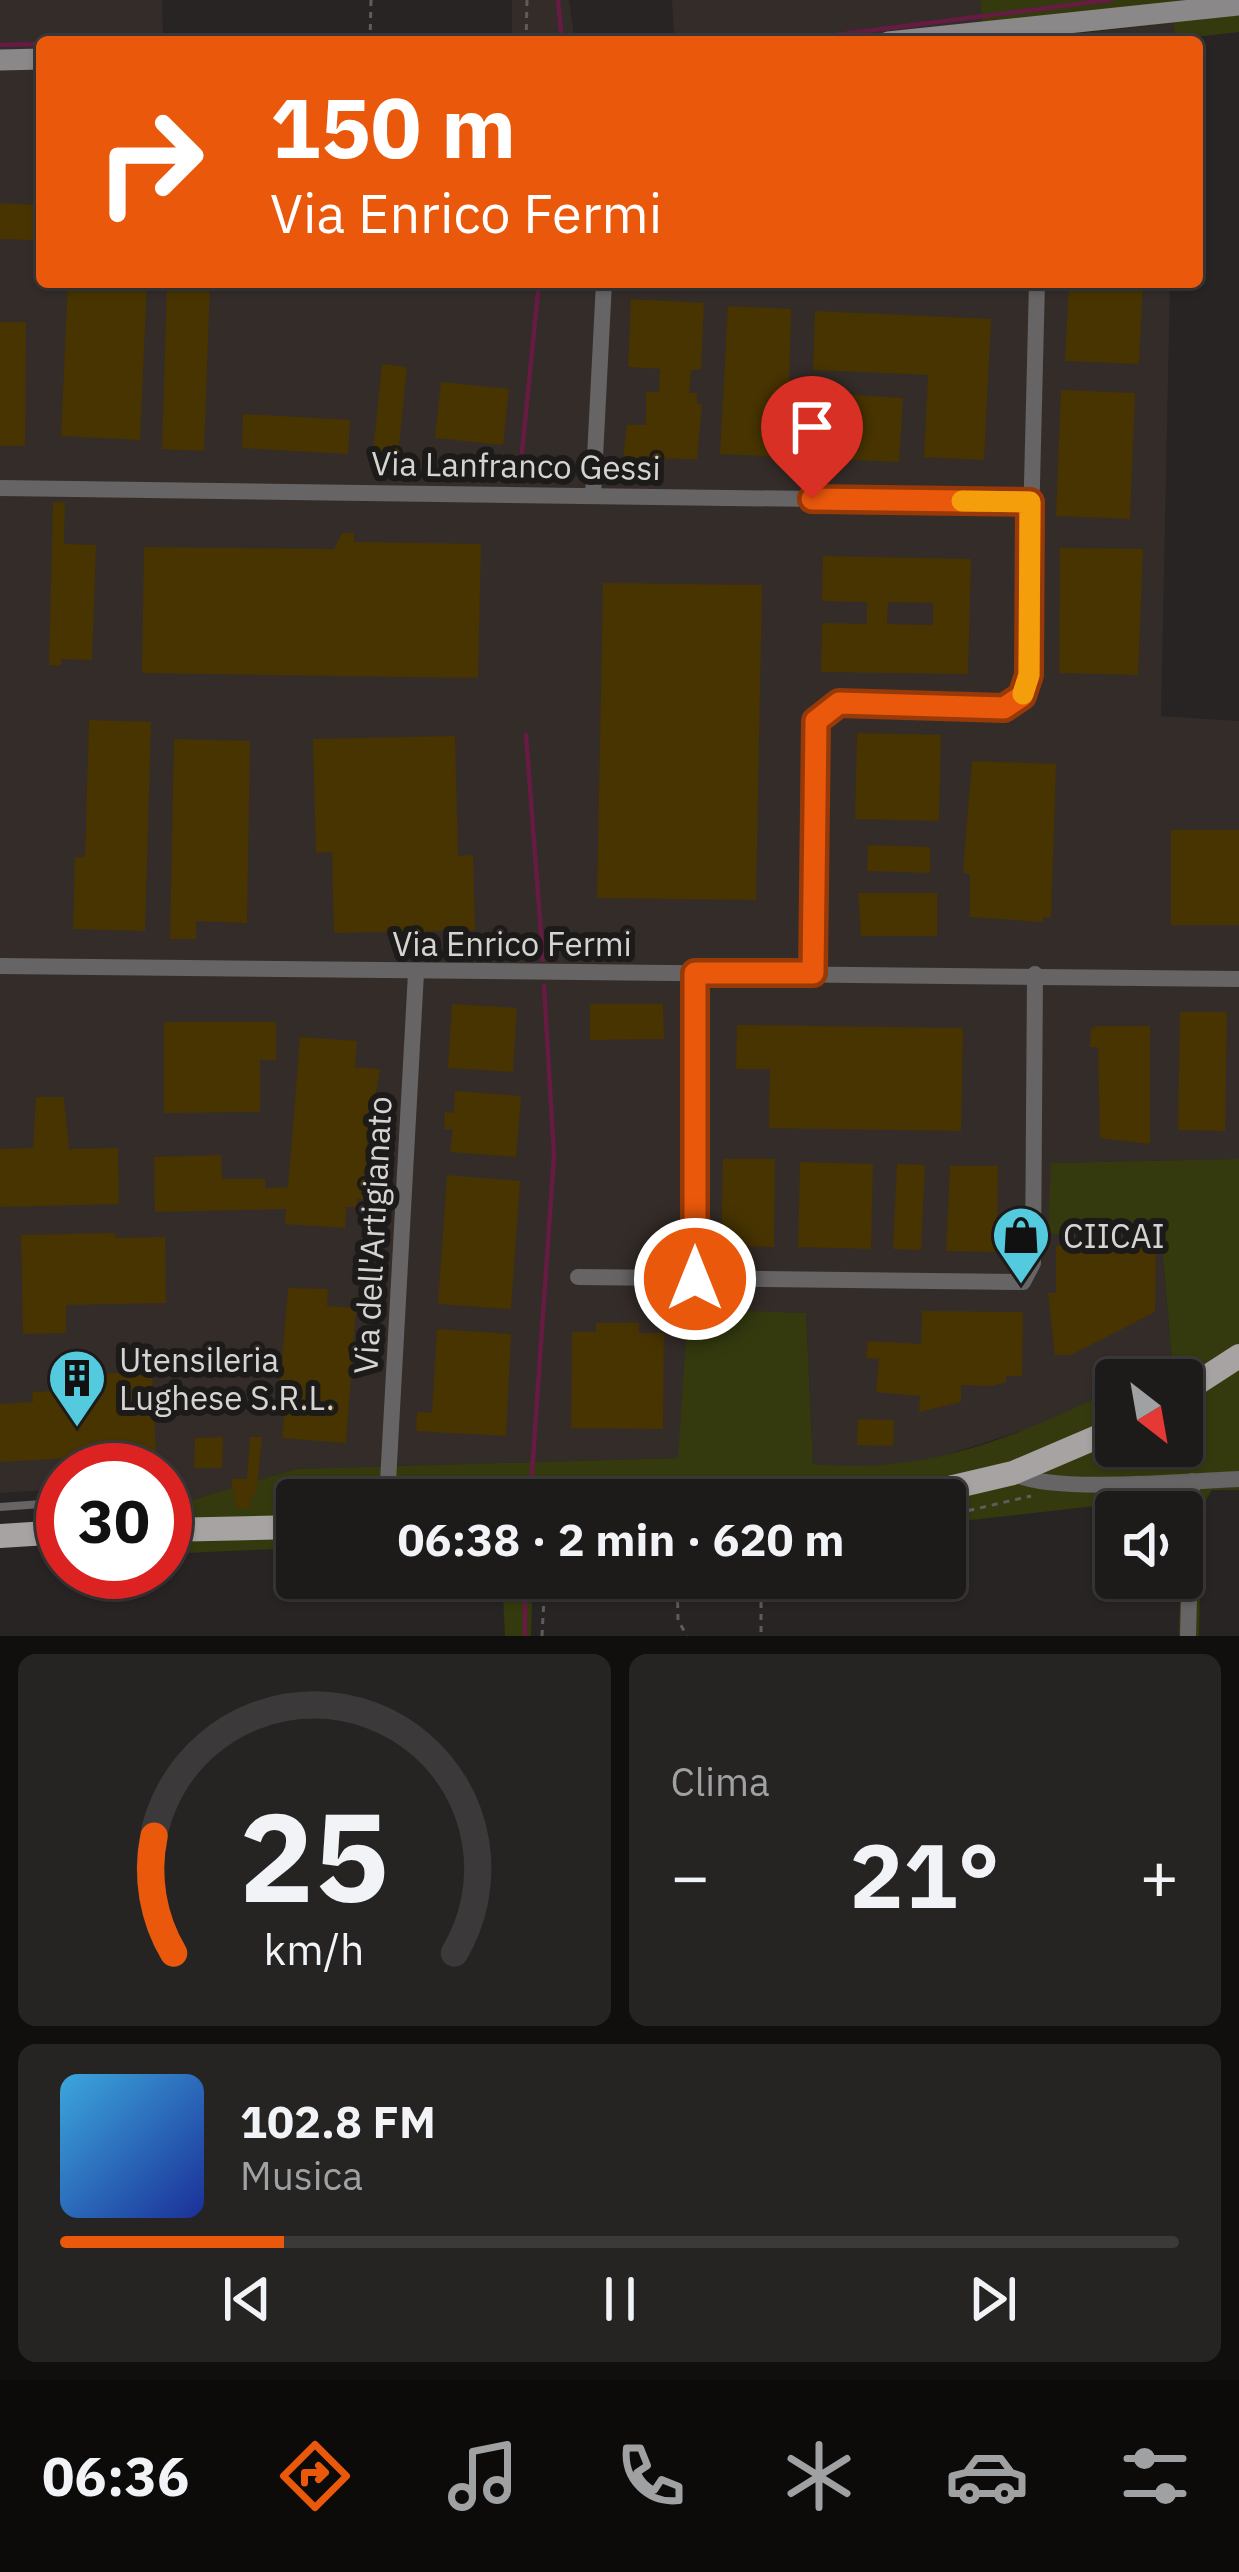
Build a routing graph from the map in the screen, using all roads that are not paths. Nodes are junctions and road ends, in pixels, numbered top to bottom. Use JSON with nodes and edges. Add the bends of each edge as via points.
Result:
{"nodes":[{"id":1,"x":1239,"y":5,"type":"edge"},
{"id":2,"x":1043,"y":34,"type":"edge"},
{"id":3,"x":1004,"y":36,"type":"edge"},
{"id":4,"x":0,"y":59,"type":"edge"},
{"id":5,"x":36,"y":59,"type":"edge"},
{"id":6,"x":604,"y":288,"type":"edge"},
{"id":7,"x":1037,"y":288,"type":"edge"},
{"id":8,"x":0,"y":488,"type":"edge"},
{"id":9,"x":593,"y":496,"type":"junction"},
{"id":10,"x":1030,"y":502,"type":"junction"},
{"id":11,"x":0,"y":966,"type":"edge"},
{"id":12,"x":416,"y":973,"type":"junction"},
{"id":13,"x":695,"y":973,"type":"junction"},
{"id":14,"x":813,"y":973,"type":"junction"},
{"id":15,"x":1035,"y":974,"type":"junction"},
{"id":16,"x":1239,"y":979,"type":"edge"},
{"id":17,"x":578,"y":1277,"type":"dead end"},
{"id":18,"x":695,"y":1279,"type":"junction"},
{"id":19,"x":1232,"y":1361,"type":"edge"},
{"id":20,"x":1203,"y":1380,"type":"edge"},
{"id":21,"x":1095,"y":1438,"type":"edge"},
{"id":22,"x":1013,"y":1473,"type":"junction"},
{"id":23,"x":388,"y":1479,"type":"edge"},
{"id":24,"x":1239,"y":1479,"type":"edge"},
{"id":25,"x":1192,"y":1481,"type":"junction"},
{"id":26,"x":966,"y":1484,"type":"edge"},
{"id":27,"x":36,"y":1505,"type":"edge"},
{"id":28,"x":0,"y":1507,"type":"edge"},
{"id":29,"x":276,"y":1527,"type":"edge"},
{"id":30,"x":36,"y":1529,"type":"edge"},
{"id":31,"x":192,"y":1529,"type":"edge"},
{"id":32,"x":0,"y":1536,"type":"edge"},
{"id":33,"x":1188,"y":1636,"type":"edge"}],
"edges":[{"from":1,"to":2,"type":"street"},
{"from":2,"to":3,"type":"street"},
{"from":4,"to":5,"type":"street"},
{"from":6,"to":9,"type":"street"},
{"from":7,"to":10,"type":"street"},
{"from":8,"to":9,"type":"street","name":"Via Lanfranco Gessi"},
{"from":9,"to":10,"type":"street","name":"Via Lanfranco Gessi"},
{"from":10,"to":14,"type":"street","via":[[1029,675],[1022,696],[993,710],[839,703],[822,712],[814,731]]},
{"from":11,"to":12,"type":"street","name":"Via Enrico Fermi"},
{"from":12,"to":13,"type":"street","name":"Via Enrico Fermi"},
{"from":12,"to":23,"type":"street","name":"Via dell'Artigianato"},
{"from":13,"to":14,"type":"street","name":"Via Enrico Fermi"},
{"from":13,"to":18,"type":"street"},
{"from":14,"to":15,"type":"street","name":"Via Enrico Fermi"},
{"from":15,"to":16,"type":"street","name":"Via Enrico Fermi"},
{"from":15,"to":18,"type":"street","via":[[1033,1263],[1023,1282]]},
{"from":17,"to":18,"type":"street"},
{"from":19,"to":20,"type":"main road"},
{"from":21,"to":22,"type":"main road"},
{"from":22,"to":25,"type":"street","via":[[1028,1482]]},
{"from":22,"to":26,"type":"main road"},
{"from":24,"to":25,"type":"street"},
{"from":25,"to":33,"type":"street"},
{"from":27,"to":28,"type":"lane"},
{"from":29,"to":31,"type":"main road"},
{"from":30,"to":32,"type":"main road"}]}
